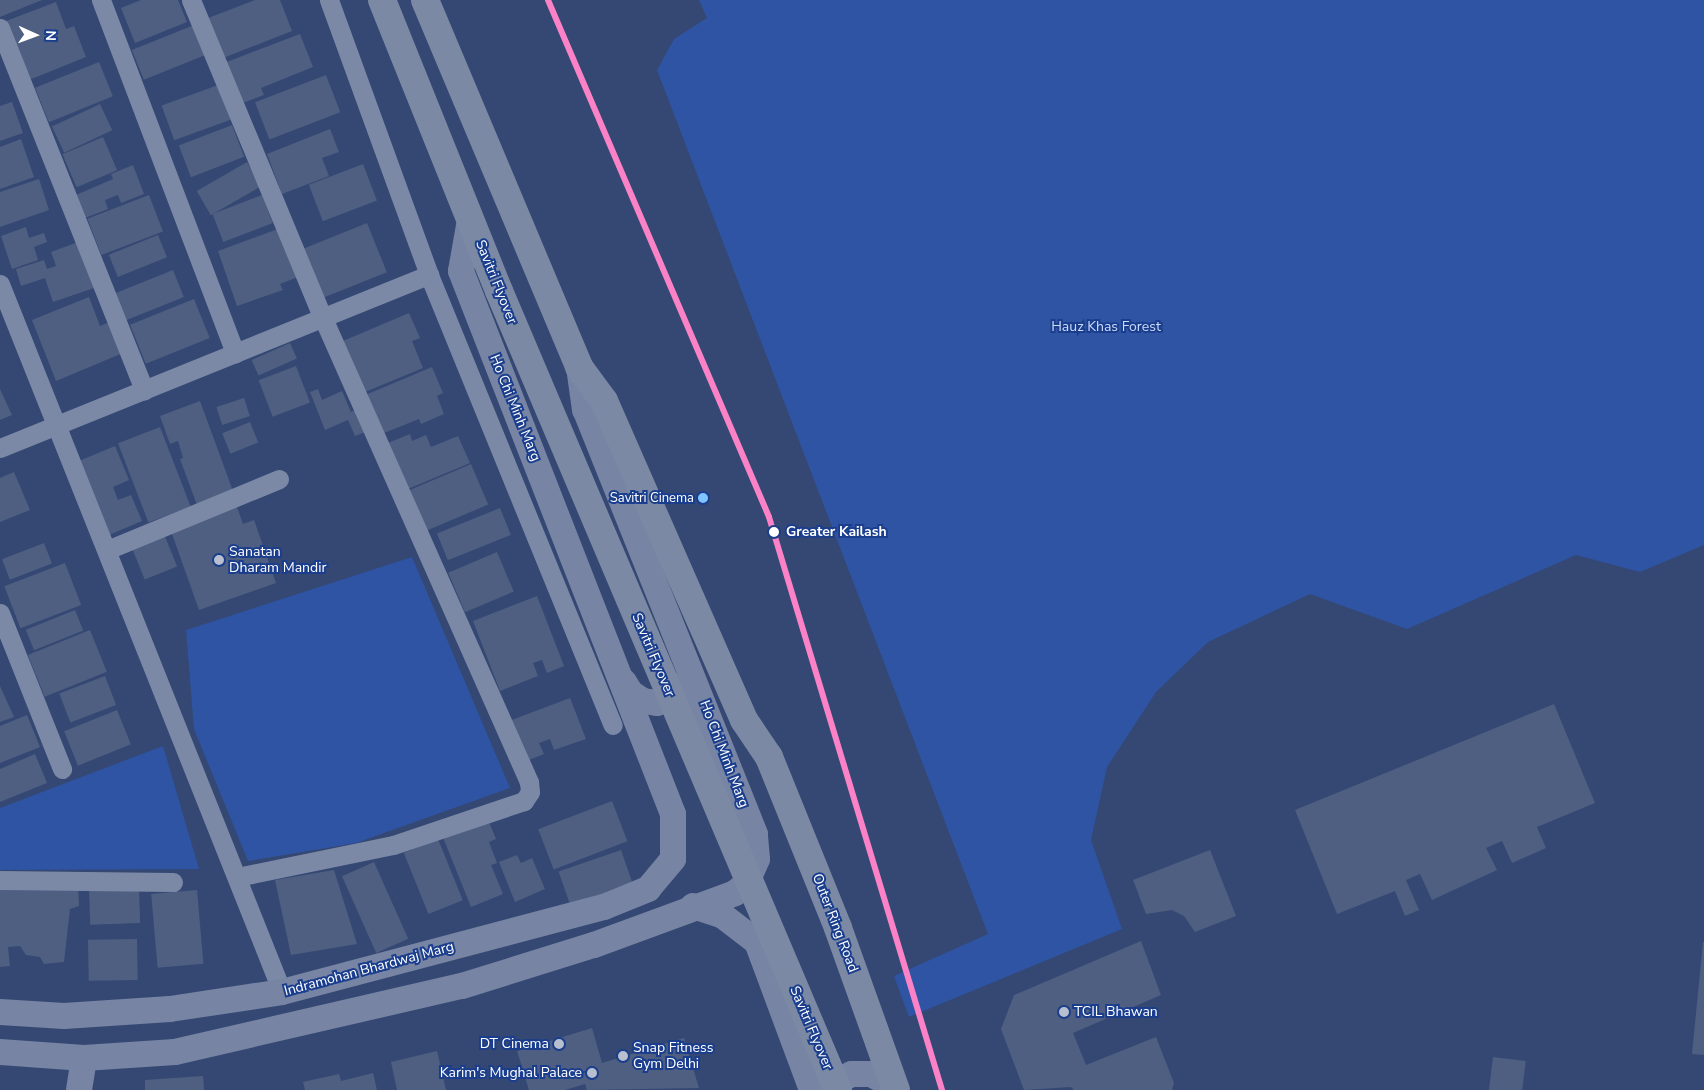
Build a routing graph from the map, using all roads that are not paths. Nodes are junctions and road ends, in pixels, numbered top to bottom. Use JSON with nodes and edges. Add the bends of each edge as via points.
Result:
{"nodes":[{"id":1,"x":102,"y":0,"type":"edge"},
{"id":2,"x":191,"y":0,"type":"edge"},
{"id":3,"x":329,"y":0,"type":"edge"},
{"id":4,"x":382,"y":0,"type":"edge"},
{"id":5,"x":425,"y":0,"type":"edge"},
{"id":6,"x":0,"y":28,"type":"edge"},
{"id":7,"x":470,"y":220,"type":"junction"},
{"id":8,"x":429,"y":275,"type":"junction"},
{"id":9,"x":0,"y":284,"type":"edge"},
{"id":10,"x":323,"y":318,"type":"junction"},
{"id":11,"x":236,"y":353,"type":"junction"},
{"id":12,"x":579,"y":367,"type":"junction"},
{"id":13,"x":144,"y":390,"type":"junction"},
{"id":14,"x":58,"y":425,"type":"junction"},
{"id":15,"x":0,"y":448,"type":"edge"},
{"id":16,"x":279,"y":478,"type":"dead end"},
{"id":17,"x":107,"y":550,"type":"junction"},
{"id":18,"x":0,"y":613,"type":"edge"},
{"id":19,"x":687,"y":660,"type":"junction"},
{"id":20,"x":623,"y":681,"type":"junction"},
{"id":21,"x":613,"y":725,"type":"dead end"},
{"id":22,"x":769,"y":757,"type":"joint"},
{"id":23,"x":62,"y":768,"type":"dead end"},
{"id":24,"x":673,"y":814,"type":"joint"},
{"id":25,"x":236,"y":877,"type":"junction"},
{"id":26,"x":0,"y":880,"type":"edge"},
{"id":27,"x":173,"y":882,"type":"dead end"},
{"id":28,"x":693,"y":906,"type":"junction"},
{"id":29,"x":282,"y":992,"type":"junction"},
{"id":30,"x":0,"y":1012,"type":"edge"},
{"id":31,"x":0,"y":1052,"type":"edge"},
{"id":32,"x":84,"y":1058,"type":"junction"},
{"id":33,"x":79,"y":1090,"type":"edge"},
{"id":34,"x":812,"y":1090,"type":"edge"},
{"id":35,"x":829,"y":1090,"type":"edge"},
{"id":36,"x":838,"y":1090,"type":"edge"},
{"id":37,"x":894,"y":1090,"type":"edge"}],
"edges":[{"from":1,"to":11,"type":"street"},
{"from":2,"to":10,"type":"street"},
{"from":3,"to":8,"type":"street"},
{"from":4,"to":7,"type":"main road"},
{"from":5,"to":12,"type":"main road","name":"Ho Chi Minh Marg"},
{"from":6,"to":13,"type":"street"},
{"from":7,"to":20,"type":"street","name":"Ho Chi Minh Marg","via":[[461,271]]},
{"from":7,"to":36,"type":"main road","name":"Savitri Flyover","bridge":true},
{"from":8,"to":10,"type":"street"},
{"from":8,"to":21,"type":"street"},
{"from":9,"to":14,"type":"street"},
{"from":10,"to":11,"type":"street"},
{"from":10,"to":25,"type":"street","via":[[529,782],[530,792],[524,801],[392,845]]},
{"from":11,"to":13,"type":"street"},
{"from":12,"to":19,"type":"street","name":"Ho Chi Minh Marg","via":[[585,410]]},
{"from":12,"to":22,"type":"main road","name":"Ho Chi Minh Marg","via":[[604,401],[744,720]]},
{"from":13,"to":14,"type":"street"},
{"from":14,"to":15,"type":"street"},
{"from":14,"to":17,"type":"street"},
{"from":16,"to":17,"type":"street"},
{"from":17,"to":25,"type":"street"},
{"from":18,"to":23,"type":"street"},
{"from":19,"to":20,"type":"street","via":[[688,675],[682,689],[671,699],[657,703],[643,701],[631,693]]},
{"from":19,"to":28,"type":"street","name":"Ho Chi Minh Marg","via":[[755,834],[757,859],[746,884],[735,893]]},
{"from":20,"to":24,"type":"street","name":"Ho Chi Minh Marg"},
{"from":22,"to":37,"type":"main road","name":"Outer Ring Road","via":[[838,928]]},
{"from":24,"to":29,"type":"street","name":"Indramohan Bhardwaj Marg","via":[[673,859],[648,889],[604,907]]},
{"from":25,"to":29,"type":"street"},
{"from":26,"to":27,"type":"street"},
{"from":28,"to":32,"type":"street","via":[[594,945],[462,986],[174,1052]]},
{"from":28,"to":34,"type":"street","via":[[723,916],[757,942]]},
{"from":29,"to":30,"type":"street","name":"Indramohan Bhardwaj Marg","via":[[170,1009],[64,1016]]},
{"from":31,"to":32,"type":"street"},
{"from":32,"to":33,"type":"street"},
{"from":35,"to":37,"type":"street","via":[[834,1083],[852,1074],[871,1074]]}]}
